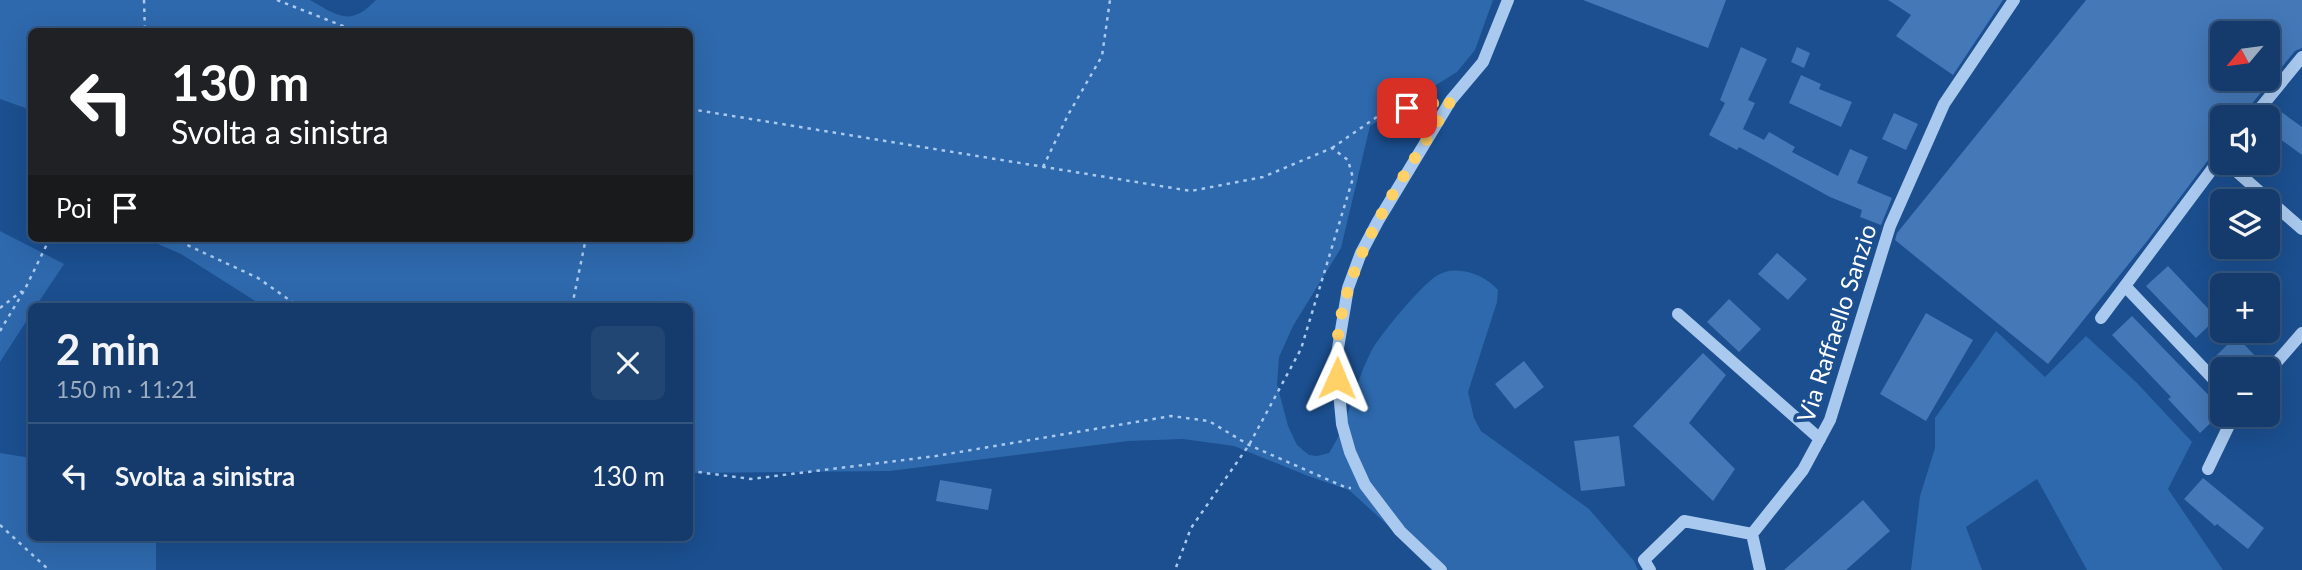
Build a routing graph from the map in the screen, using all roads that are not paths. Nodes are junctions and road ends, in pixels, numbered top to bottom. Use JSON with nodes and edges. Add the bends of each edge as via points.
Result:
{"nodes":[{"id":1,"x":1507,"y":0,"type":"edge"},
{"id":2,"x":2014,"y":0,"type":"edge"},
{"id":3,"x":2302,"y":57,"type":"edge"},
{"id":4,"x":2263,"y":105,"type":"edge"},
{"id":5,"x":2210,"y":175,"type":"edge"},
{"id":6,"x":2242,"y":175,"type":"edge"},
{"id":7,"x":2302,"y":229,"type":"edge"},
{"id":8,"x":2125,"y":286,"type":"junction"},
{"id":9,"x":1678,"y":314,"type":"dead end"},
{"id":10,"x":2101,"y":318,"type":"dead end"},
{"id":11,"x":2302,"y":333,"type":"edge"},
{"id":12,"x":2280,"y":358,"type":"edge"},
{"id":13,"x":2210,"y":375,"type":"edge"},
{"id":14,"x":2228,"y":427,"type":"edge"},
{"id":15,"x":1820,"y":439,"type":"junction"},
{"id":16,"x":2208,"y":469,"type":"dead end"},
{"id":17,"x":1752,"y":534,"type":"junction"},
{"id":18,"x":1441,"y":570,"type":"edge"},
{"id":19,"x":1650,"y":570,"type":"edge"},
{"id":20,"x":1760,"y":570,"type":"edge"}],
"edges":[{"from":1,"to":18,"type":"street","via":[[1483,62],[1451,100],[1361,253],[1346,298],[1336,360],[1342,424],[1364,485],[1400,531]]},
{"from":2,"to":15,"type":"street","name":"Via Raffaello Sanzio","via":[[1944,104],[1933,128],[1890,226],[1830,420]]},
{"from":3,"to":4,"type":"street"},
{"from":5,"to":8,"type":"street"},
{"from":6,"to":7,"type":"street"},
{"from":8,"to":10,"type":"street"},
{"from":8,"to":13,"type":"street"},
{"from":9,"to":15,"type":"street"},
{"from":11,"to":12,"type":"street"},
{"from":14,"to":16,"type":"street"},
{"from":15,"to":17,"type":"street","name":"Via Raffaello Sanzio","via":[[1803,470]]},
{"from":17,"to":19,"type":"street","via":[[1684,521],[1644,560]]},
{"from":17,"to":20,"type":"street"}]}
